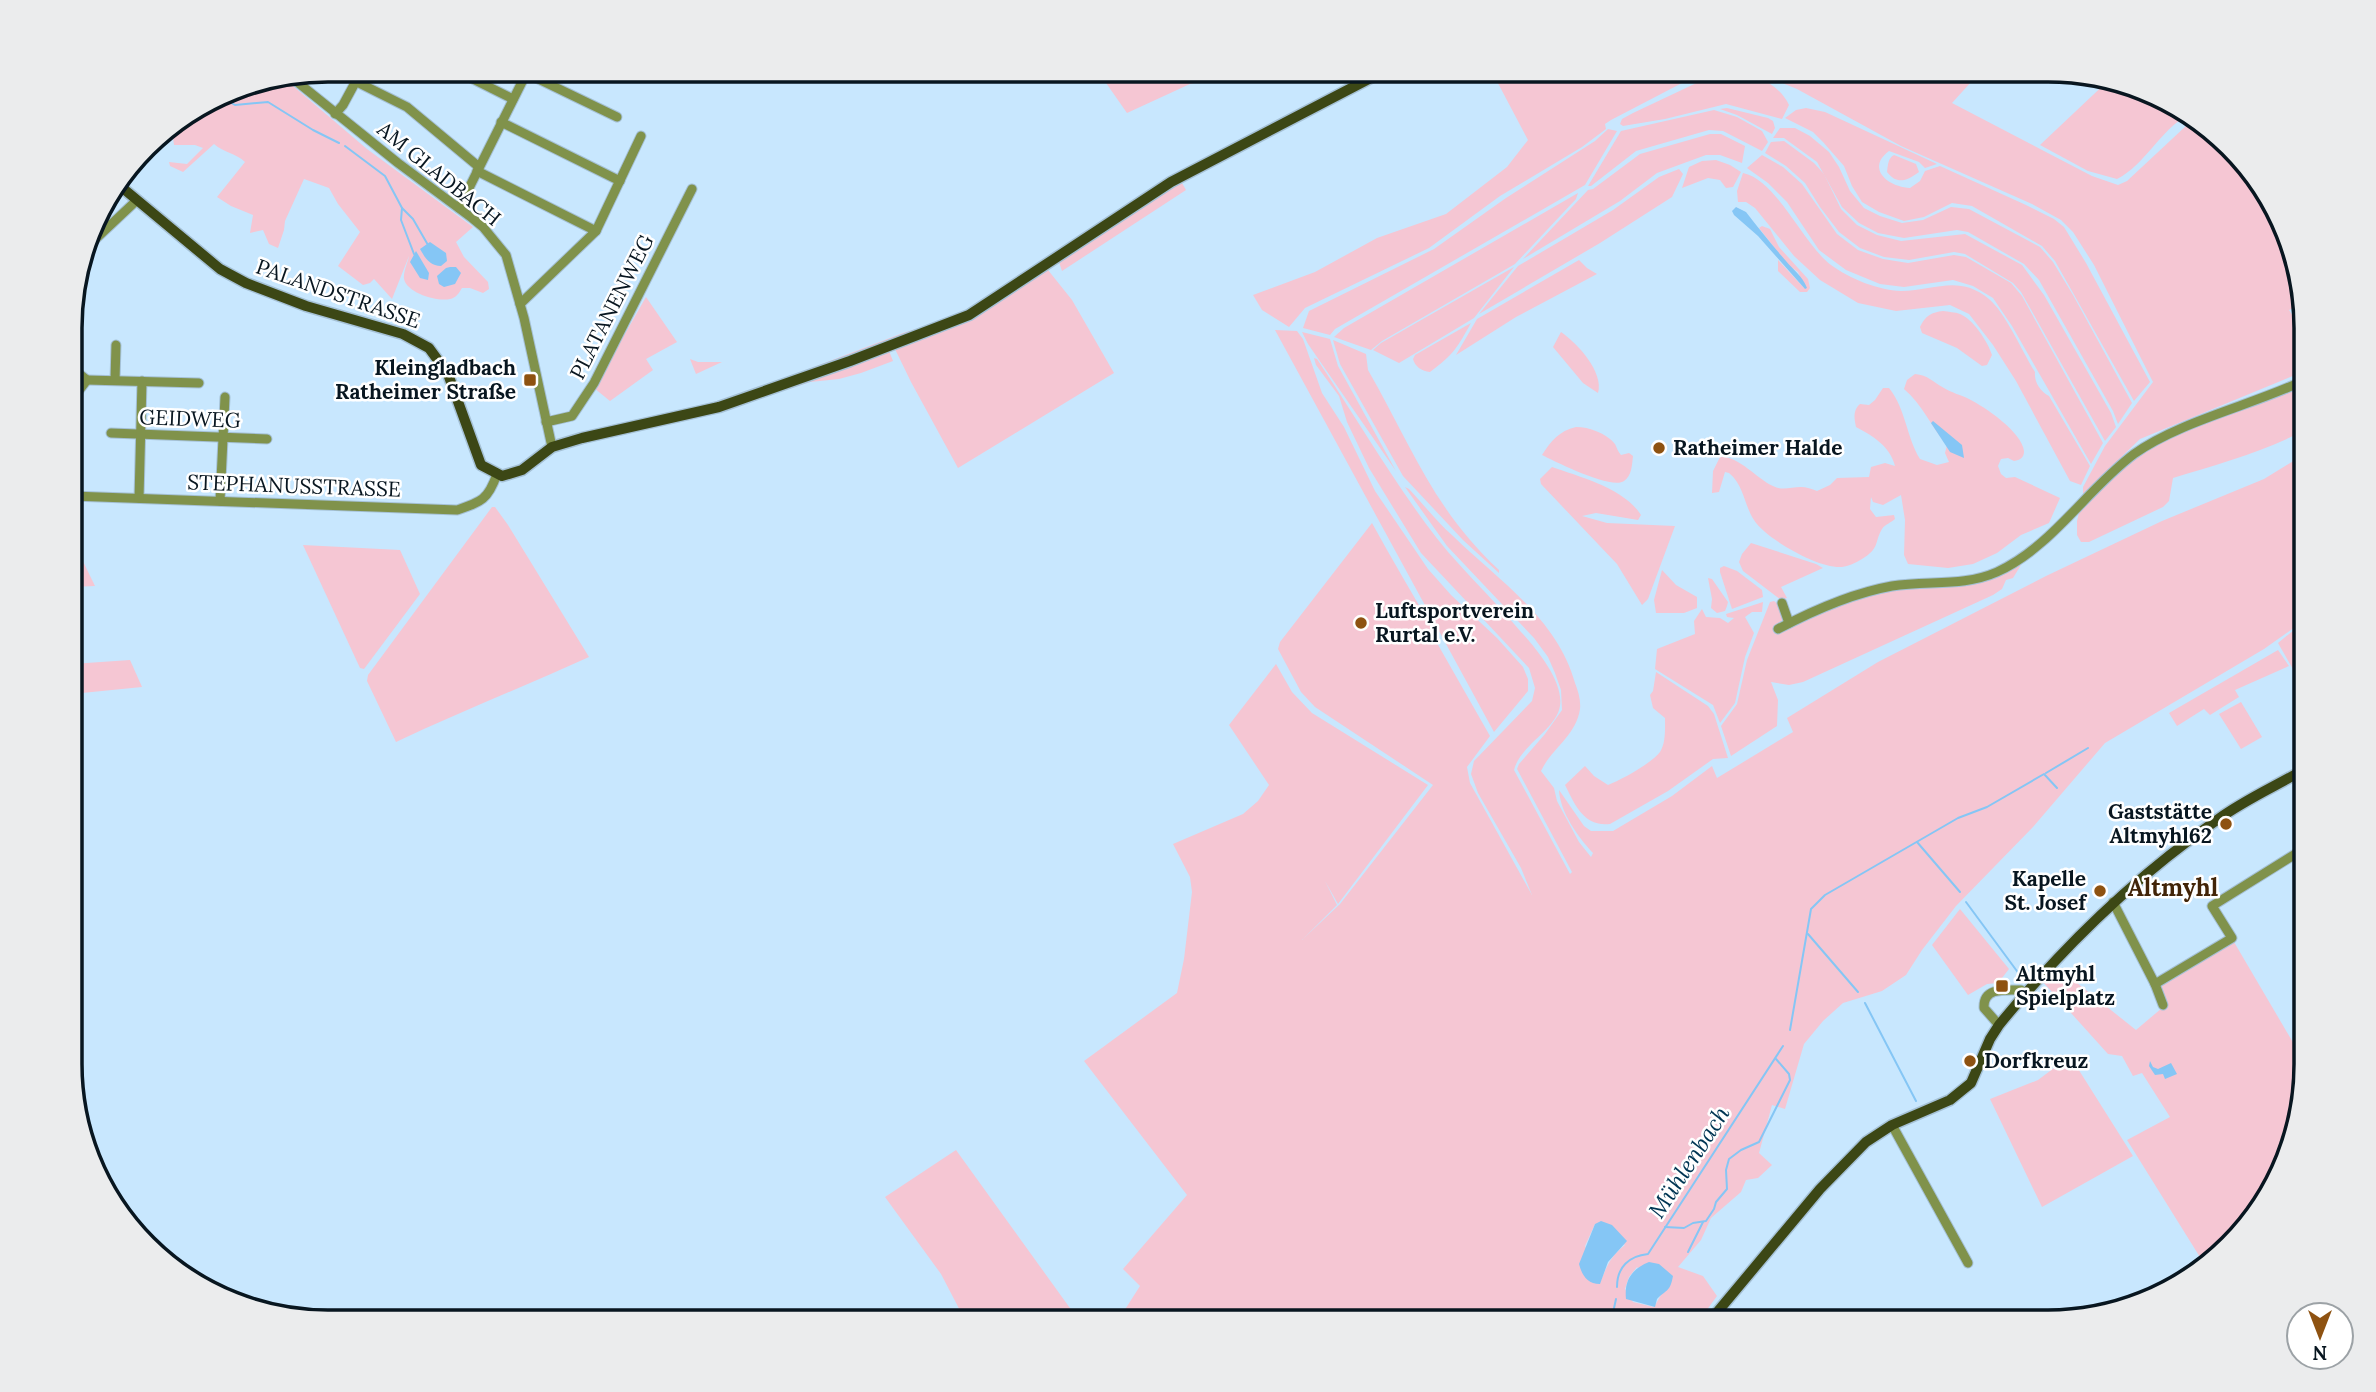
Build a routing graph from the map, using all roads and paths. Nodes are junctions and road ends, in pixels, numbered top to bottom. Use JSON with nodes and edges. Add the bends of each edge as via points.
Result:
{"nodes":[{"id":1,"x":1362,"y":82,"type":"edge"},
{"id":2,"x":356,"y":83,"type":"edge"},
{"id":3,"x":359,"y":83,"type":"edge"},
{"id":4,"x":481,"y":83,"type":"edge"},
{"id":5,"x":521,"y":83,"type":"edge"},
{"id":6,"x":550,"y":83,"type":"edge"},
{"id":7,"x":299,"y":84,"type":"edge"},
{"id":8,"x":513,"y":99,"type":"junction"},
{"id":9,"x":335,"y":114,"type":"junction"},
{"id":10,"x":617,"y":117,"type":"dead end"},
{"id":11,"x":501,"y":122,"type":"junction"},
{"id":12,"x":641,"y":136,"type":"dead end"},
{"id":13,"x":477,"y":169,"type":"junction"},
{"id":14,"x":620,"y":181,"type":"junction"},
{"id":15,"x":692,"y":189,"type":"dead end"},
{"id":16,"x":124,"y":191,"type":"edge"},
{"id":17,"x":136,"y":201,"type":"junction"},
{"id":18,"x":459,"y":208,"type":"junction"},
{"id":19,"x":596,"y":231,"type":"junction"},
{"id":20,"x":101,"y":234,"type":"edge"},
{"id":21,"x":520,"y":304,"type":"junction"},
{"id":22,"x":116,"y":345,"type":"dead end"},
{"id":23,"x":82,"y":376,"type":"edge"},
{"id":24,"x":87,"y":380,"type":"junction"},
{"id":25,"x":116,"y":380,"type":"junction"},
{"id":26,"x":142,"y":382,"type":"junction"},
{"id":27,"x":199,"y":383,"type":"dead end"},
{"id":28,"x":2293,"y":385,"type":"edge"},
{"id":29,"x":82,"y":387,"type":"edge"},
{"id":30,"x":225,"y":397,"type":"dead end"},
{"id":31,"x":545,"y":422,"type":"junction"},
{"id":32,"x":111,"y":433,"type":"dead end"},
{"id":33,"x":141,"y":434,"type":"junction"},
{"id":34,"x":224,"y":438,"type":"junction"},
{"id":35,"x":267,"y":439,"type":"dead end"},
{"id":36,"x":552,"y":447,"type":"junction"},
{"id":37,"x":497,"y":474,"type":"junction"},
{"id":38,"x":82,"y":496,"type":"edge"},
{"id":39,"x":139,"y":498,"type":"junction"},
{"id":40,"x":220,"y":501,"type":"junction"},
{"id":41,"x":1782,"y":603,"type":"dead end"},
{"id":42,"x":1789,"y":623,"type":"junction"},
{"id":43,"x":1778,"y":629,"type":"dead end"},
{"id":44,"x":2294,"y":775,"type":"edge"},
{"id":45,"x":2294,"y":855,"type":"edge"},
{"id":46,"x":2113,"y":902,"type":"junction"},
{"id":47,"x":2155,"y":984,"type":"junction"},
{"id":48,"x":2026,"y":995,"type":"junction"},
{"id":49,"x":2163,"y":1005,"type":"dead end"},
{"id":50,"x":1999,"y":1025,"type":"junction"},
{"id":51,"x":1892,"y":1125,"type":"junction"},
{"id":52,"x":1968,"y":1263,"type":"dead end"},
{"id":53,"x":1720,"y":1309,"type":"edge"}],
"edges":[{"from":1,"to":36,"type":"main road","via":[[1171,183],[970,315],[719,407]]},
{"from":2,"to":9,"type":"street"},
{"from":3,"to":13,"type":"street","via":[[407,107]]},
{"from":4,"to":8,"type":"street"},
{"from":5,"to":8,"type":"street"},
{"from":6,"to":10,"type":"street"},
{"from":7,"to":9,"type":"street","name":"AM GLADBACH"},
{"from":8,"to":11,"type":"street"},
{"from":9,"to":18,"type":"street","name":"AM GLADBACH"},
{"from":11,"to":13,"type":"street"},
{"from":11,"to":14,"type":"street"},
{"from":12,"to":14,"type":"street"},
{"from":13,"to":18,"type":"street"},
{"from":13,"to":19,"type":"street"},
{"from":14,"to":19,"type":"street"},
{"from":15,"to":31,"type":"street","name":"PLATANENWEG","via":[[594,383],[572,416]]},
{"from":16,"to":17,"type":"main road","name":"PALANDSTRASSE"},
{"from":17,"to":20,"type":"street"},
{"from":17,"to":37,"type":"main road","name":"PALANDSTRASSE","via":[[220,269],[246,283],[403,334],[429,348],[448,374],[481,465]]},
{"from":18,"to":21,"type":"street","name":"AM GLADBACH","via":[[483,227],[506,255]]},
{"from":19,"to":21,"type":"street"},
{"from":21,"to":31,"type":"street","name":"AM GLADBACH"},
{"from":22,"to":25,"type":"street"},
{"from":23,"to":24,"type":"street"},
{"from":24,"to":25,"type":"street"},
{"from":24,"to":29,"type":"street"},
{"from":25,"to":26,"type":"street"},
{"from":26,"to":27,"type":"street"},
{"from":26,"to":33,"type":"street"},
{"from":28,"to":42,"type":"street","via":[[2147,446],[2105,480],[2037,548],[1997,571],[1978,579],[1895,585],[1859,593]]},
{"from":30,"to":34,"type":"street"},
{"from":31,"to":36,"type":"street","name":"AM GLADBACH"},
{"from":32,"to":33,"type":"street","name":"GEIDWEG"},
{"from":33,"to":34,"type":"street","name":"GEIDWEG"},
{"from":33,"to":39,"type":"street"},
{"from":34,"to":35,"type":"street","name":"GEIDWEG"},
{"from":34,"to":40,"type":"street"},
{"from":36,"to":37,"type":"main road","via":[[522,470]]},
{"from":37,"to":40,"type":"street","name":"STEPHANUSSTRASSE","via":[[487,496],[457,510]]},
{"from":38,"to":39,"type":"street","name":"STEPHANUSSTRASSE"},
{"from":39,"to":40,"type":"street","name":"STEPHANUSSTRASSE"},
{"from":41,"to":42,"type":"street"},
{"from":42,"to":43,"type":"street"},
{"from":44,"to":46,"type":"main road","via":[[2218,818]]},
{"from":45,"to":47,"type":"street","via":[[2212,906],[2232,938]]},
{"from":46,"to":47,"type":"street"},
{"from":46,"to":48,"type":"main road"},
{"from":47,"to":49,"type":"street"},
{"from":48,"to":50,"type":"main road"},
{"from":48,"to":50,"type":"street","via":[[2021,990],[1986,997],[1983,1008]]},
{"from":50,"to":51,"type":"main road","via":[[1963,1091]]},
{"from":51,"to":52,"type":"street"},
{"from":51,"to":53,"type":"main road","via":[[1866,1142],[1820,1189]]}]}
